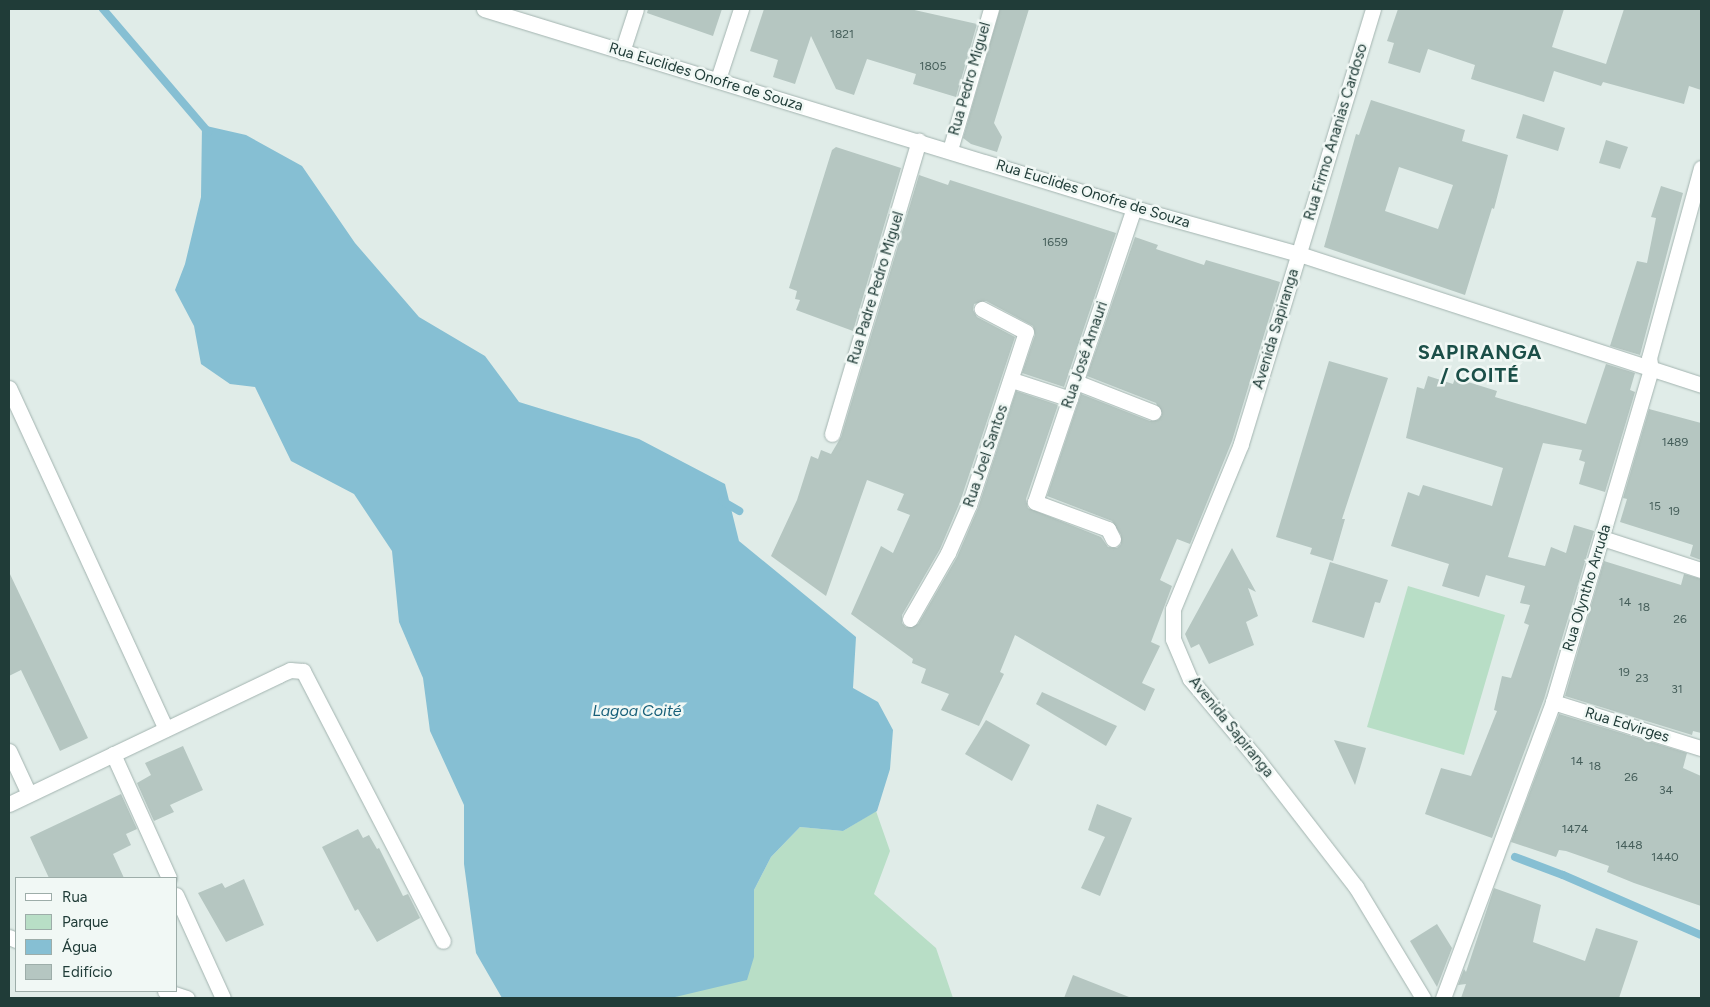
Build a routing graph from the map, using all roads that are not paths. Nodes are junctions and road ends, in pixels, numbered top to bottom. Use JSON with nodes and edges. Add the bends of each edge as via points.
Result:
{"nodes":[{"id":1,"x":484,"y":9,"type":"edge"},
{"id":2,"x":636,"y":9,"type":"edge"},
{"id":3,"x":741,"y":9,"type":"edge"},
{"id":4,"x":991,"y":9,"type":"edge"},
{"id":5,"x":1373,"y":9,"type":"edge"},
{"id":6,"x":622,"y":52,"type":"junction"},
{"id":7,"x":718,"y":79,"type":"junction"},
{"id":8,"x":920,"y":141,"type":"junction"},
{"id":9,"x":950,"y":150,"type":"junction"},
{"id":10,"x":1701,"y":168,"type":"edge"},
{"id":11,"x":1134,"y":208,"type":"junction"},
{"id":12,"x":1299,"y":254,"type":"junction"},
{"id":13,"x":982,"y":308,"type":"dead end"},
{"id":14,"x":1651,"y":370,"type":"junction"},
{"id":15,"x":1012,"y":380,"type":"junction"},
{"id":16,"x":1076,"y":382,"type":"junction"},
{"id":17,"x":1701,"y":385,"type":"edge"},
{"id":18,"x":9,"y":388,"type":"edge"},
{"id":19,"x":1070,"y":399,"type":"junction"},
{"id":20,"x":1153,"y":412,"type":"dead end"},
{"id":21,"x":832,"y":434,"type":"dead end"},
{"id":22,"x":1602,"y":538,"type":"junction"},
{"id":23,"x":1113,"y":540,"type":"dead end"},
{"id":24,"x":1701,"y":570,"type":"edge"},
{"id":25,"x":910,"y":619,"type":"dead end"},
{"id":26,"x":1553,"y":702,"type":"junction"},
{"id":27,"x":166,"y":729,"type":"junction"},
{"id":28,"x":1701,"y":748,"type":"edge"},
{"id":29,"x":9,"y":751,"type":"edge"},
{"id":30,"x":113,"y":754,"type":"junction"},
{"id":31,"x":29,"y":794,"type":"junction"},
{"id":32,"x":10,"y":807,"type":"edge"},
{"id":33,"x":169,"y":877,"type":"edge"},
{"id":34,"x":178,"y":899,"type":"edge"},
{"id":35,"x":443,"y":941,"type":"dead end"},
{"id":36,"x":168,"y":992,"type":"edge"},
{"id":37,"x":186,"y":998,"type":"edge"},
{"id":38,"x":223,"y":998,"type":"edge"},
{"id":39,"x":1423,"y":998,"type":"edge"},
{"id":40,"x":1443,"y":998,"type":"edge"}],
"edges":[{"from":1,"to":6,"type":"street","name":"Rua Euclides Onofre de Souza"},
{"from":2,"to":6,"type":"street"},
{"from":3,"to":7,"type":"street"},
{"from":4,"to":9,"type":"street","name":"Rua Pedro Miguel"},
{"from":5,"to":12,"type":"street","name":"Rua Firmo Ananias Cardoso"},
{"from":6,"to":7,"type":"street","name":"Rua Euclides Onofre de Souza"},
{"from":7,"to":8,"type":"street","name":"Rua Euclides Onofre de Souza"},
{"from":8,"to":9,"type":"street","name":"Rua Euclides Onofre de Souza"},
{"from":8,"to":21,"type":"street","name":"Rua Padre Pedro Miguel"},
{"from":9,"to":11,"type":"street","name":"Rua Euclides Onofre de Souza"},
{"from":10,"to":14,"type":"street","name":"Rua Olyntho Arruda","via":[[1649,358]]},
{"from":11,"to":12,"type":"street","name":"Rua Euclides Onofre de Souza"},
{"from":11,"to":16,"type":"street","name":"Rua José Amauri"},
{"from":12,"to":14,"type":"street","name":"Rua Euclides Onofre de Souza"},
{"from":12,"to":39,"type":"street","name":"Avenida Sapiranga","via":[[1241,444],[1173,609],[1173,639],[1190,679],[1356,887]]},
{"from":13,"to":15,"type":"street","name":"Rua Joel Santos","via":[[1026,332]]},
{"from":14,"to":17,"type":"street","name":"Rua Euclides Onofre de Souza"},
{"from":14,"to":22,"type":"street","name":"Rua Olyntho Arruda"},
{"from":15,"to":19,"type":"street"},
{"from":15,"to":25,"type":"street","name":"Rua Joel Santos","via":[[969,504],[948,553]]},
{"from":16,"to":19,"type":"street","name":"Rua José Amauri"},
{"from":16,"to":20,"type":"street"},
{"from":18,"to":27,"type":"street"},
{"from":19,"to":23,"type":"street","name":"Rua José Amauri","via":[[1035,502],[1108,529]]},
{"from":22,"to":24,"type":"street"},
{"from":22,"to":26,"type":"street","name":"Rua Olyntho Arruda"},
{"from":26,"to":28,"type":"street","name":"Rua Edvirges"},
{"from":26,"to":40,"type":"street","name":"Rua Olyntho Arruda"},
{"from":27,"to":30,"type":"street"},
{"from":27,"to":35,"type":"street","via":[[290,670],[303,671]]},
{"from":29,"to":31,"type":"street"},
{"from":30,"to":31,"type":"street"},
{"from":30,"to":33,"type":"street"},
{"from":31,"to":32,"type":"street"},
{"from":34,"to":38,"type":"street"},
{"from":36,"to":37,"type":"street"}]}
